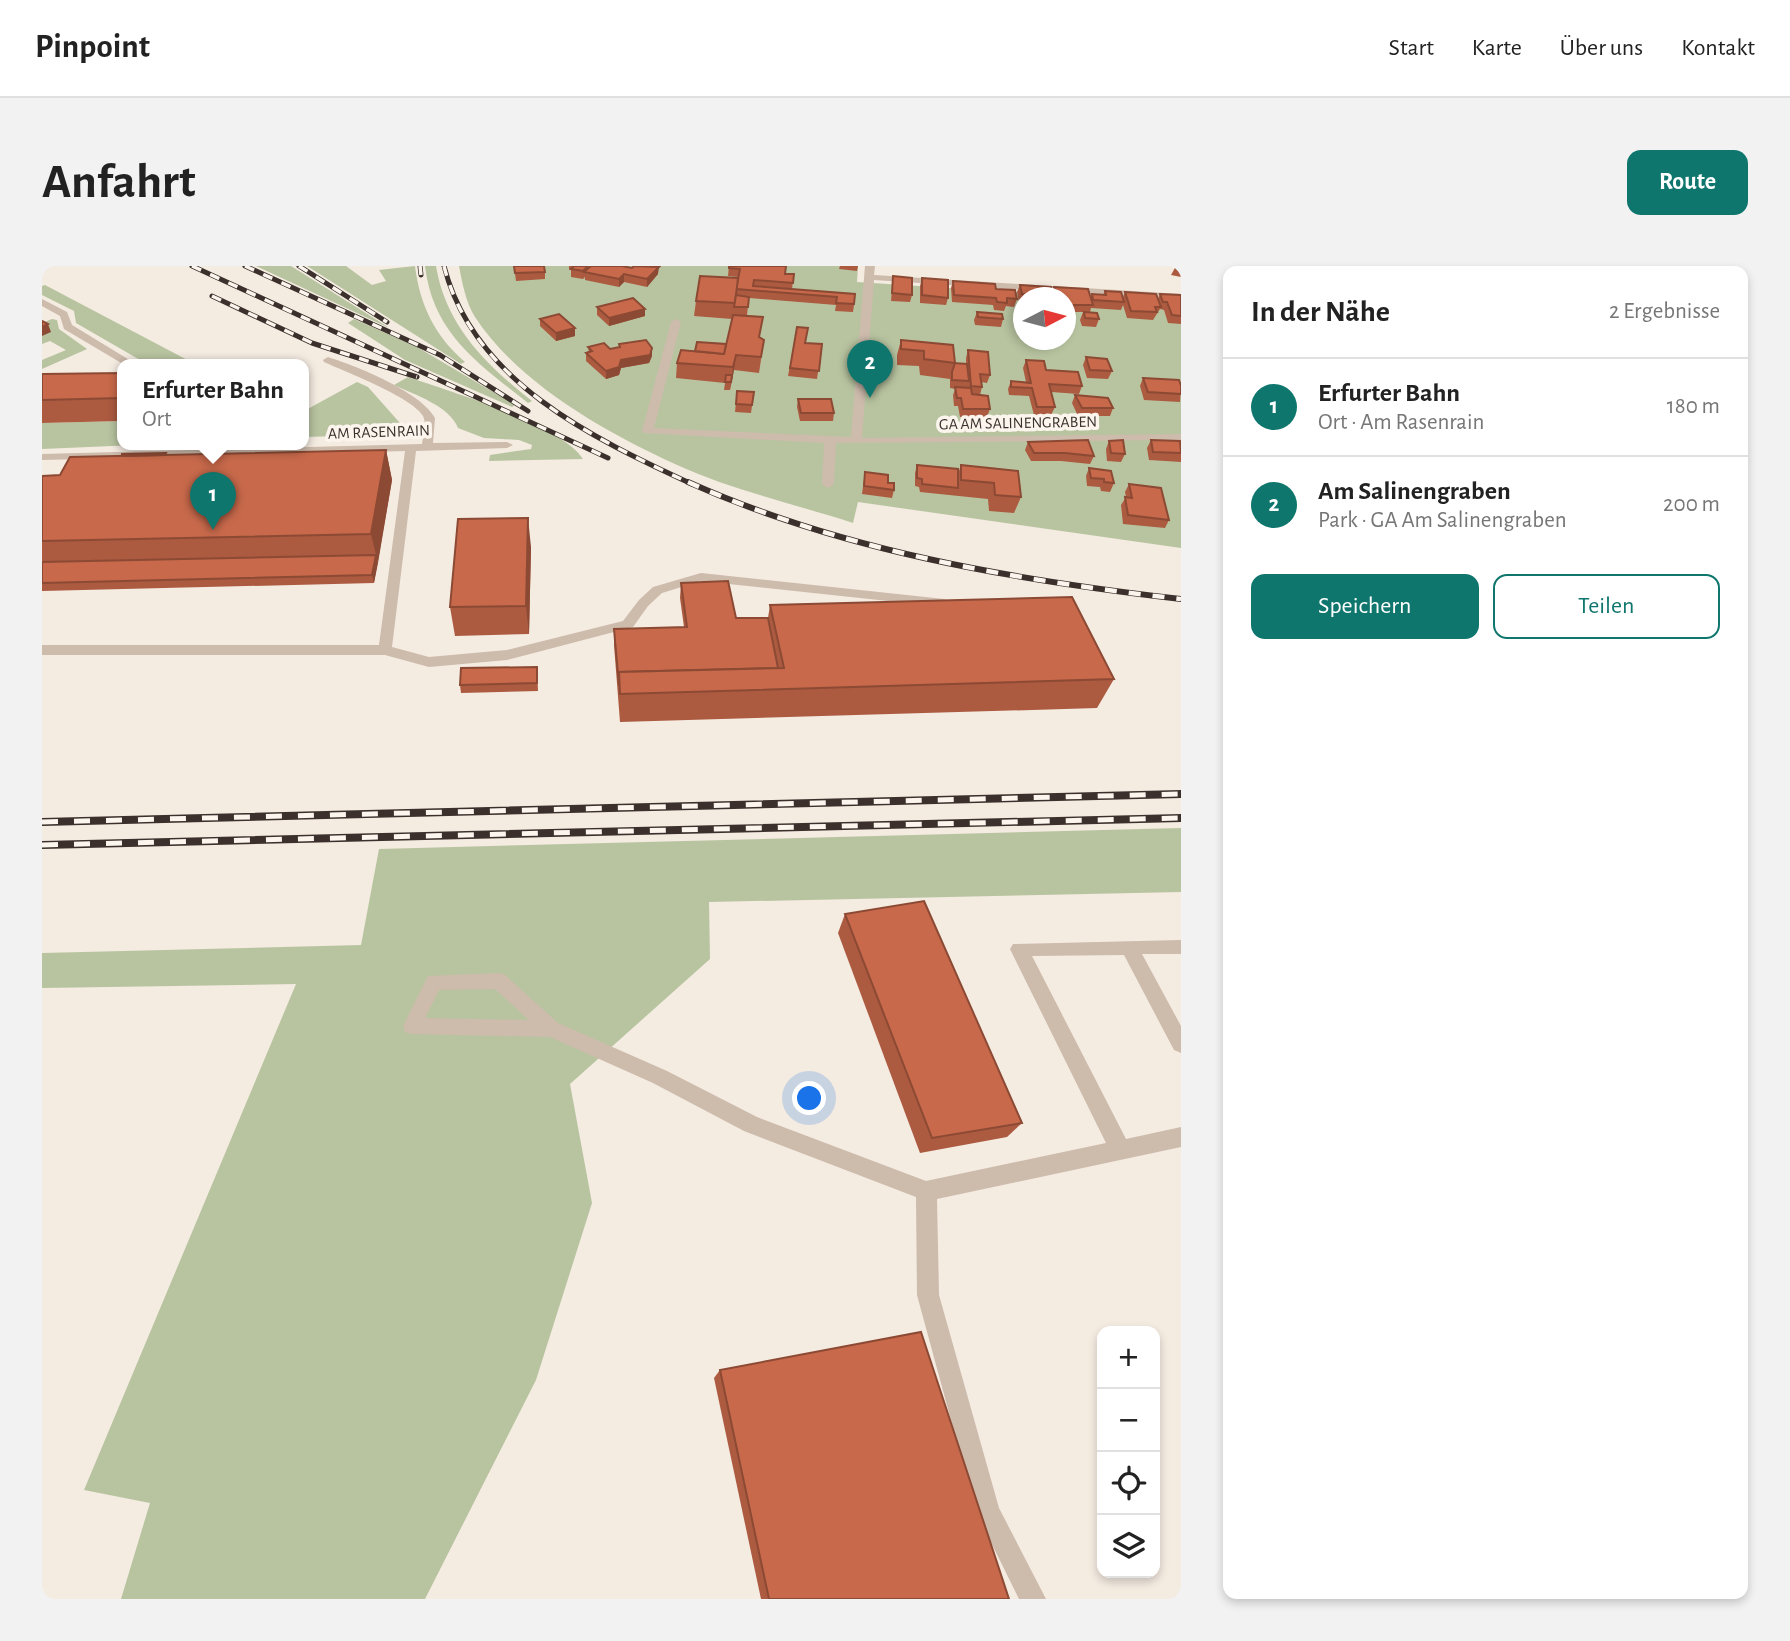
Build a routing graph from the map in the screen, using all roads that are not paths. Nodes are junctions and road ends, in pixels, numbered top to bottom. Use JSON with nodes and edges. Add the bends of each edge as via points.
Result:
{"nodes":[{"id":1,"x":870,"y":272,"type":"edge"},
{"id":2,"x":1181,"y":297,"type":"edge"},
{"id":3,"x":42,"y":302,"type":"edge"},
{"id":4,"x":676,"y":322,"type":"dead end"},
{"id":5,"x":122,"y":359,"type":"edge"},
{"id":6,"x":328,"y":360,"type":"dead end"},
{"id":7,"x":1181,"y":437,"type":"edge"},
{"id":8,"x":830,"y":440,"type":"junction"},
{"id":9,"x":856,"y":441,"type":"junction"},
{"id":10,"x":507,"y":445,"type":"dead end"},
{"id":11,"x":411,"y":447,"type":"junction"},
{"id":12,"x":427,"y":447,"type":"junction"},
{"id":13,"x":309,"y":448,"type":"edge"},
{"id":14,"x":177,"y":450,"type":"edge"},
{"id":15,"x":42,"y":457,"type":"edge"},
{"id":16,"x":828,"y":484,"type":"dead end"},
{"id":17,"x":953,"y":604,"type":"edge"},
{"id":18,"x":42,"y":650,"type":"edge"},
{"id":19,"x":386,"y":650,"type":"junction"},
{"id":20,"x":1129,"y":947,"type":"junction"},
{"id":21,"x":1181,"y":947,"type":"edge"},
{"id":22,"x":551,"y":1029,"type":"junction"},
{"id":23,"x":1181,"y":1044,"type":"edge"},
{"id":24,"x":1181,"y":1137,"type":"edge"},
{"id":25,"x":1119,"y":1149,"type":"junction"},
{"id":26,"x":926,"y":1191,"type":"junction"},
{"id":27,"x":1033,"y":1599,"type":"edge"}],
"edges":[{"from":1,"to":2,"type":"street"},
{"from":1,"to":9,"type":"street"},
{"from":3,"to":5,"type":"street","via":[[64,314],[68,327]]},
{"from":4,"to":8,"type":"street","name":"GA AM SALINENGRABEN","via":[[648,431]]},
{"from":6,"to":12,"type":"street","via":[[423,410],[430,423]]},
{"from":7,"to":9,"type":"street","name":"GA AM SALINENGRABEN"},
{"from":8,"to":9,"type":"street","name":"GA AM SALINENGRABEN"},
{"from":8,"to":16,"type":"street"},
{"from":10,"to":12,"type":"street","name":"AM RASENRAIN"},
{"from":11,"to":12,"type":"street","name":"AM RASENRAIN"},
{"from":11,"to":13,"type":"street","name":"AM RASENRAIN"},
{"from":11,"to":19,"type":"street"},
{"from":14,"to":15,"type":"street","name":"AM RASENRAIN"},
{"from":17,"to":19,"type":"street","via":[[701,577],[667,584],[646,597],[628,624],[508,655],[429,662]]},
{"from":18,"to":19,"type":"street"},
{"from":20,"to":21,"type":"street"},
{"from":20,"to":23,"type":"street"},
{"from":20,"to":25,"type":"street","via":[[1019,949]]},
{"from":22,"to":22,"type":"street","via":[[426,1027],[412,1026],[434,982],[499,981]]},
{"from":22,"to":26,"type":"street","via":[[751,1124]]},
{"from":24,"to":25,"type":"street"},
{"from":25,"to":26,"type":"street"},
{"from":26,"to":27,"type":"street","via":[[928,1295],[988,1512]]}]}
